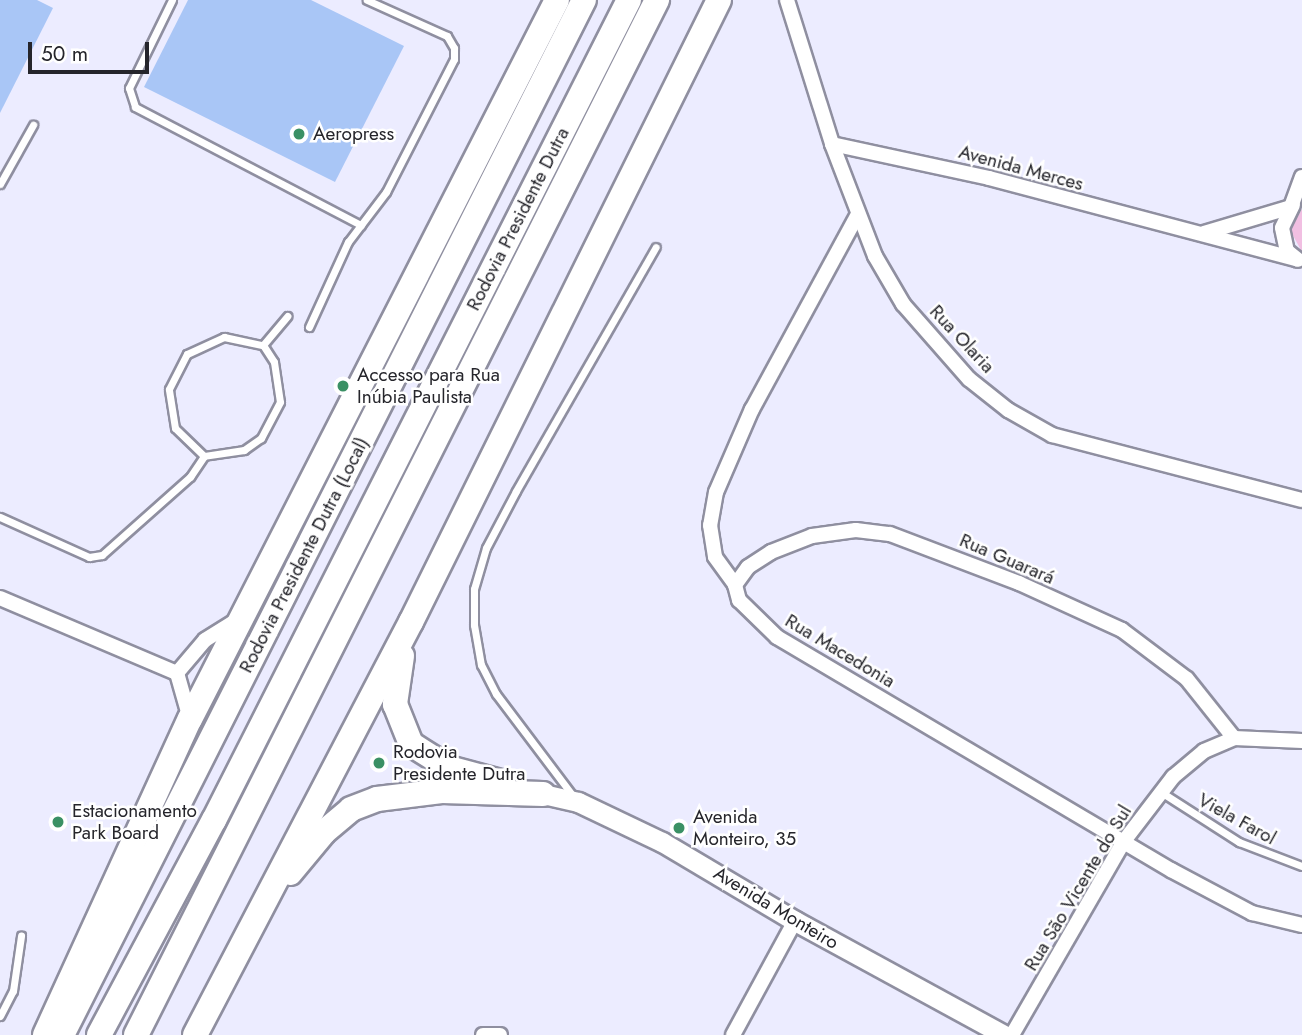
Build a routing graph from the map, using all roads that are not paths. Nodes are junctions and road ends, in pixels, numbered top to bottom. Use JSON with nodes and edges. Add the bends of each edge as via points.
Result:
{"nodes":[{"id":1,"x":172,"y":0,"type":"edge"},
{"id":2,"x":367,"y":0,"type":"edge"},
{"id":3,"x":557,"y":0,"type":"edge"},
{"id":4,"x":584,"y":0,"type":"edge"},
{"id":5,"x":629,"y":0,"type":"edge"},
{"id":6,"x":657,"y":0,"type":"edge"},
{"id":7,"x":719,"y":0,"type":"edge"},
{"id":8,"x":787,"y":0,"type":"edge"},
{"id":9,"x":33,"y":125,"type":"dead end"},
{"id":10,"x":832,"y":144,"type":"junction"},
{"id":11,"x":1302,"y":177,"type":"edge"},
{"id":12,"x":0,"y":184,"type":"edge"},
{"id":13,"x":1296,"y":203,"type":"edge"},
{"id":14,"x":857,"y":216,"type":"junction"},
{"id":15,"x":360,"y":225,"type":"junction"},
{"id":16,"x":1199,"y":234,"type":"junction"},
{"id":17,"x":656,"y":247,"type":"dead end"},
{"id":18,"x":1299,"y":261,"type":"edge"},
{"id":19,"x":286,"y":316,"type":"dead end"},
{"id":20,"x":309,"y":327,"type":"dead end"},
{"id":21,"x":263,"y":345,"type":"junction"},
{"id":22,"x":204,"y":456,"type":"junction"},
{"id":23,"x":1302,"y":500,"type":"edge"},
{"id":24,"x":0,"y":517,"type":"edge"},
{"id":25,"x":735,"y":585,"type":"junction"},
{"id":26,"x":0,"y":598,"type":"edge"},
{"id":27,"x":241,"y":617,"type":"junction"},
{"id":28,"x":411,"y":622,"type":"junction"},
{"id":29,"x":177,"y":673,"type":"junction"},
{"id":30,"x":190,"y":719,"type":"junction"},
{"id":31,"x":1234,"y":738,"type":"junction"},
{"id":32,"x":1302,"y":741,"type":"edge"},
{"id":33,"x":1160,"y":791,"type":"junction"},
{"id":34,"x":543,"y":794,"type":"junction"},
{"id":35,"x":578,"y":803,"type":"junction"},
{"id":36,"x":1124,"y":841,"type":"junction"},
{"id":37,"x":1302,"y":866,"type":"edge"},
{"id":38,"x":264,"y":903,"type":"junction"},
{"id":39,"x":795,"y":921,"type":"junction"},
{"id":40,"x":1302,"y":925,"type":"edge"},
{"id":41,"x":21,"y":936,"type":"dead end"},
{"id":42,"x":212,"y":1002,"type":"junction"},
{"id":43,"x":0,"y":1016,"type":"edge"},
{"id":44,"x":45,"y":1035,"type":"edge"},
{"id":45,"x":62,"y":1035,"type":"edge"},
{"id":46,"x":99,"y":1035,"type":"edge"},
{"id":47,"x":136,"y":1035,"type":"edge"},
{"id":48,"x":175,"y":1035,"type":"edge"},
{"id":49,"x":195,"y":1035,"type":"edge"},
{"id":50,"x":483,"y":1035,"type":"edge"},
{"id":51,"x":500,"y":1035,"type":"edge"},
{"id":52,"x":733,"y":1035,"type":"edge"},
{"id":53,"x":1004,"y":1035,"type":"edge"},
{"id":54,"x":1013,"y":1035,"type":"edge"}],
"edges":[{"from":1,"to":15,"type":"lane","via":[[128,88],[135,107]]},
{"from":2,"to":15,"type":"lane","via":[[447,36],[454,47],[454,60],[386,192]]},
{"from":3,"to":27,"type":"highway"},
{"from":4,"to":45,"type":"highway","name":"Rodovia Presidente Dutra (Local)"},
{"from":5,"to":46,"type":"highway","name":"Rodovia Presidente Dutra","via":[[217,813]]},
{"from":6,"to":47,"type":"highway","name":"Rodovia Presidente Dutra"},
{"from":7,"to":28,"type":"highway"},
{"from":8,"to":10,"type":"street","name":"Rua Olaria"},
{"from":9,"to":12,"type":"lane"},
{"from":10,"to":14,"type":"street","name":"Rua Olaria"},
{"from":10,"to":16,"type":"street","name":"Avenida Merces","via":[[989,178]]},
{"from":11,"to":13,"type":"street"},
{"from":13,"to":16,"type":"street"},
{"from":13,"to":18,"type":"street","via":[[1282,228],[1287,251]]},
{"from":14,"to":23,"type":"street","name":"Rua Olaria","via":[[875,256],[911,314],[970,379],[1008,411],[1052,435]]},
{"from":14,"to":25,"type":"street","name":"Rua Macedonia","via":[[752,409],[716,492],[710,525],[715,557]]},
{"from":15,"to":20,"type":"lane"},
{"from":16,"to":18,"type":"street","name":"Avenida Merces"},
{"from":17,"to":35,"type":"lane","via":[[516,491],[486,548],[474,589],[481,665]]},
{"from":19,"to":21,"type":"lane"},
{"from":21,"to":22,"type":"lane","via":[[280,382],[273,422],[244,450]]},
{"from":21,"to":22,"type":"lane","via":[[244,338],[214,340],[187,354],[175,370],[169,389],[175,428]]},
{"from":22,"to":24,"type":"lane","via":[[190,477],[102,555],[89,557]]},
{"from":25,"to":31,"type":"street","name":"Rua Guarará","via":[[748,567],[771,552],[812,536],[856,530],[890,534],[1019,583],[1122,630],[1187,679]]},
{"from":25,"to":36,"type":"street","name":"Rua Macedonia","via":[[747,612],[777,637]]},
{"from":26,"to":29,"type":"street"},
{"from":27,"to":29,"type":"street","via":[[205,640]]},
{"from":27,"to":30,"type":"highway"},
{"from":28,"to":34,"type":"highway","via":[[395,681],[395,704],[411,744],[449,768]]},
{"from":28,"to":38,"type":"highway"},
{"from":29,"to":30,"type":"street"},
{"from":30,"to":44,"type":"highway"},
{"from":31,"to":32,"type":"street","name":"Rua São Vicente do Sul"},
{"from":31,"to":33,"type":"street","name":"Rua São Vicente do Sul","via":[[1204,751]]},
{"from":33,"to":36,"type":"street","name":"Rua São Vicente do Sul"},
{"from":33,"to":37,"type":"lane","name":"Viela Farol","via":[[1239,842]]},
{"from":34,"to":35,"type":"street","name":"Avenida Monteiro"},
{"from":34,"to":38,"type":"highway","via":[[442,791],[377,799],[351,809],[324,832]]},
{"from":35,"to":39,"type":"street","name":"Avenida Monteiro","via":[[662,842]]},
{"from":36,"to":40,"type":"street","name":"Rua Macedonia","via":[[1241,908]]},
{"from":36,"to":54,"type":"street","name":"Rua São Vicente do Sul"},
{"from":38,"to":42,"type":"highway"},
{"from":39,"to":52,"type":"street"},
{"from":39,"to":53,"type":"street","name":"Avenida Monteiro"},
{"from":41,"to":43,"type":"lane","via":[[13,991]]},
{"from":42,"to":48,"type":"highway"},
{"from":42,"to":49,"type":"highway"},
{"from":50,"to":51,"type":"street"}]}
